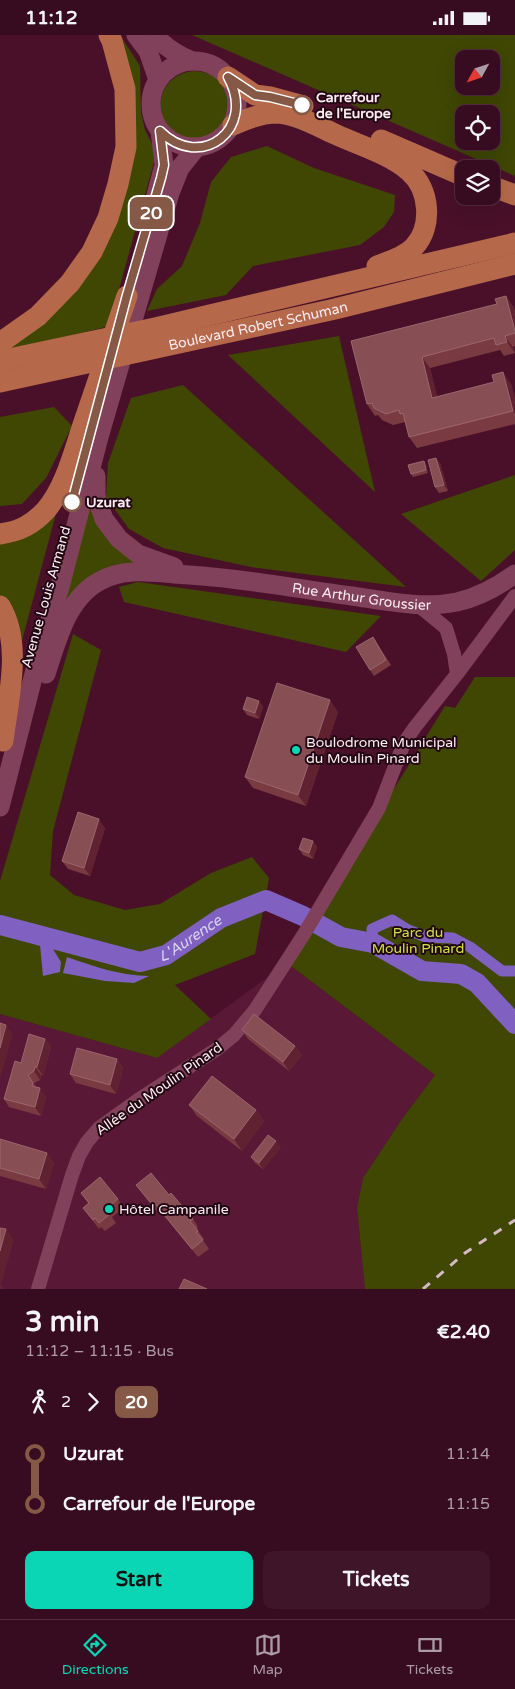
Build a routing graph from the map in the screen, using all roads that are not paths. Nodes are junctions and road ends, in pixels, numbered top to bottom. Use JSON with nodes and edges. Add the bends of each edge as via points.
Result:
{"nodes":[{"id":1,"x":109,"y":35,"type":"edge"},
{"id":2,"x":136,"y":35,"type":"edge"},
{"id":3,"x":155,"y":35,"type":"edge"},
{"id":4,"x":192,"y":61,"type":"junction"},
{"id":5,"x":228,"y":77,"type":"junction"},
{"id":6,"x":158,"y":80,"type":"junction"},
{"id":7,"x":233,"y":125,"type":"junction"},
{"id":8,"x":160,"y":131,"type":"junction"},
{"id":9,"x":196,"y":147,"type":"junction"},
{"id":10,"x":455,"y":172,"type":"edge"},
{"id":11,"x":500,"y":189,"type":"edge"},
{"id":12,"x":515,"y":195,"type":"edge"},
{"id":13,"x":515,"y":243,"type":"edge"},
{"id":14,"x":515,"y":264,"type":"edge"},
{"id":15,"x":515,"y":278,"type":"edge"},
{"id":16,"x":307,"y":294,"type":"junction"},
{"id":17,"x":127,"y":295,"type":"junction"},
{"id":18,"x":334,"y":309,"type":"junction"},
{"id":19,"x":154,"y":339,"type":"junction"},
{"id":20,"x":0,"y":343,"type":"edge"},
{"id":21,"x":0,"y":361,"type":"edge"},
{"id":22,"x":74,"y":365,"type":"junction"},
{"id":23,"x":0,"y":382,"type":"edge"},
{"id":24,"x":0,"y":388,"type":"edge"},
{"id":25,"x":99,"y":437,"type":"junction"},
{"id":26,"x":0,"y":535,"type":"edge"},
{"id":27,"x":515,"y":574,"type":"edge"},
{"id":28,"x":202,"y":575,"type":"junction"},
{"id":29,"x":515,"y":596,"type":"edge"},
{"id":30,"x":418,"y":605,"type":"junction"},
{"id":31,"x":0,"y":606,"type":"edge"},
{"id":32,"x":457,"y":674,"type":"junction"},
{"id":33,"x":1,"y":746,"type":"edge"},
{"id":34,"x":6,"y":786,"type":"junction"},
{"id":35,"x":0,"y":807,"type":"edge"},
{"id":36,"x":38,"y":1289,"type":"edge"}],
"edges":[{"from":1,"to":20,"type":"main road","via":[[124,89],[126,147],[108,218],[92,252],[70,283],[38,316]]},
{"from":2,"to":6,"type":"main road","via":[[148,51]]},
{"from":3,"to":4,"type":"main road","via":[[176,53]]},
{"from":4,"to":5,"type":"main road","via":[[212,65]]},
{"from":4,"to":6,"type":"main road","via":[[167,70]]},
{"from":5,"to":7,"type":"main road","via":[[238,101]]},
{"from":5,"to":10,"type":"main road","via":[[255,95],[307,107]]},
{"from":6,"to":8,"type":"main road","via":[[152,92],[151,106]]},
{"from":7,"to":9,"type":"main road","via":[[217,141]]},
{"from":7,"to":16,"type":"main road","via":[[255,116],[277,113],[298,118],[393,160],[410,172],[422,187],[427,211],[424,232],[414,247],[400,257]]},
{"from":8,"to":9,"type":"main road","via":[[176,144]]},
{"from":8,"to":17,"type":"main road","via":[[164,165]]},
{"from":9,"to":25,"type":"main road","via":[[180,167],[170,193]]},
{"from":11,"to":12,"type":"main road"},
{"from":13,"to":16,"type":"main road","name":"Boulevard Robert Schuman"},
{"from":14,"to":18,"type":"main road","name":"Boulevard Robert Schuman"},
{"from":15,"to":18,"type":"main road","via":[[504,277],[428,297]]},
{"from":16,"to":19,"type":"main road","name":"Boulevard Robert Schuman"},
{"from":17,"to":26,"type":"main road","via":[[57,494],[33,522],[18,531]]},
{"from":17,"to":33,"type":"main road","name":"Avenue Louis Armand","via":[[86,453]]},
{"from":18,"to":19,"type":"main road","name":"Boulevard Robert Schuman"},
{"from":19,"to":21,"type":"main road","name":"Boulevard Robert Schuman","via":[[88,343]]},
{"from":19,"to":22,"type":"main road","name":"Boulevard Robert Schuman"},
{"from":22,"to":23,"type":"main road","name":"Boulevard Robert Schuman"},
{"from":22,"to":24,"type":"main road"},
{"from":25,"to":28,"type":"main road","via":[[96,496],[104,519],[138,554]]},
{"from":25,"to":34,"type":"main road","name":"Avenue Louis Armand"},
{"from":27,"to":30,"type":"main road","name":"Rue Arthur Groussier","via":[[477,596],[456,602]]},
{"from":28,"to":30,"type":"main road","name":"Rue Arthur Groussier"},
{"from":28,"to":34,"type":"main road","via":[[134,571],[99,581],[82,595],[70,609]]},
{"from":29,"to":32,"type":"street","name":"Allée du Moulin Pinard"},
{"from":30,"to":32,"type":"street","via":[[446,628]]},
{"from":31,"to":33,"type":"main road","via":[[8,626],[13,662]]},
{"from":32,"to":36,"type":"street","name":"Allée du Moulin Pinard","via":[[404,743],[379,808],[255,1010],[217,1049],[138,1100],[99,1128],[87,1142],[72,1175]]},
{"from":34,"to":35,"type":"main road","name":"Avenue Louis Armand"}]}
